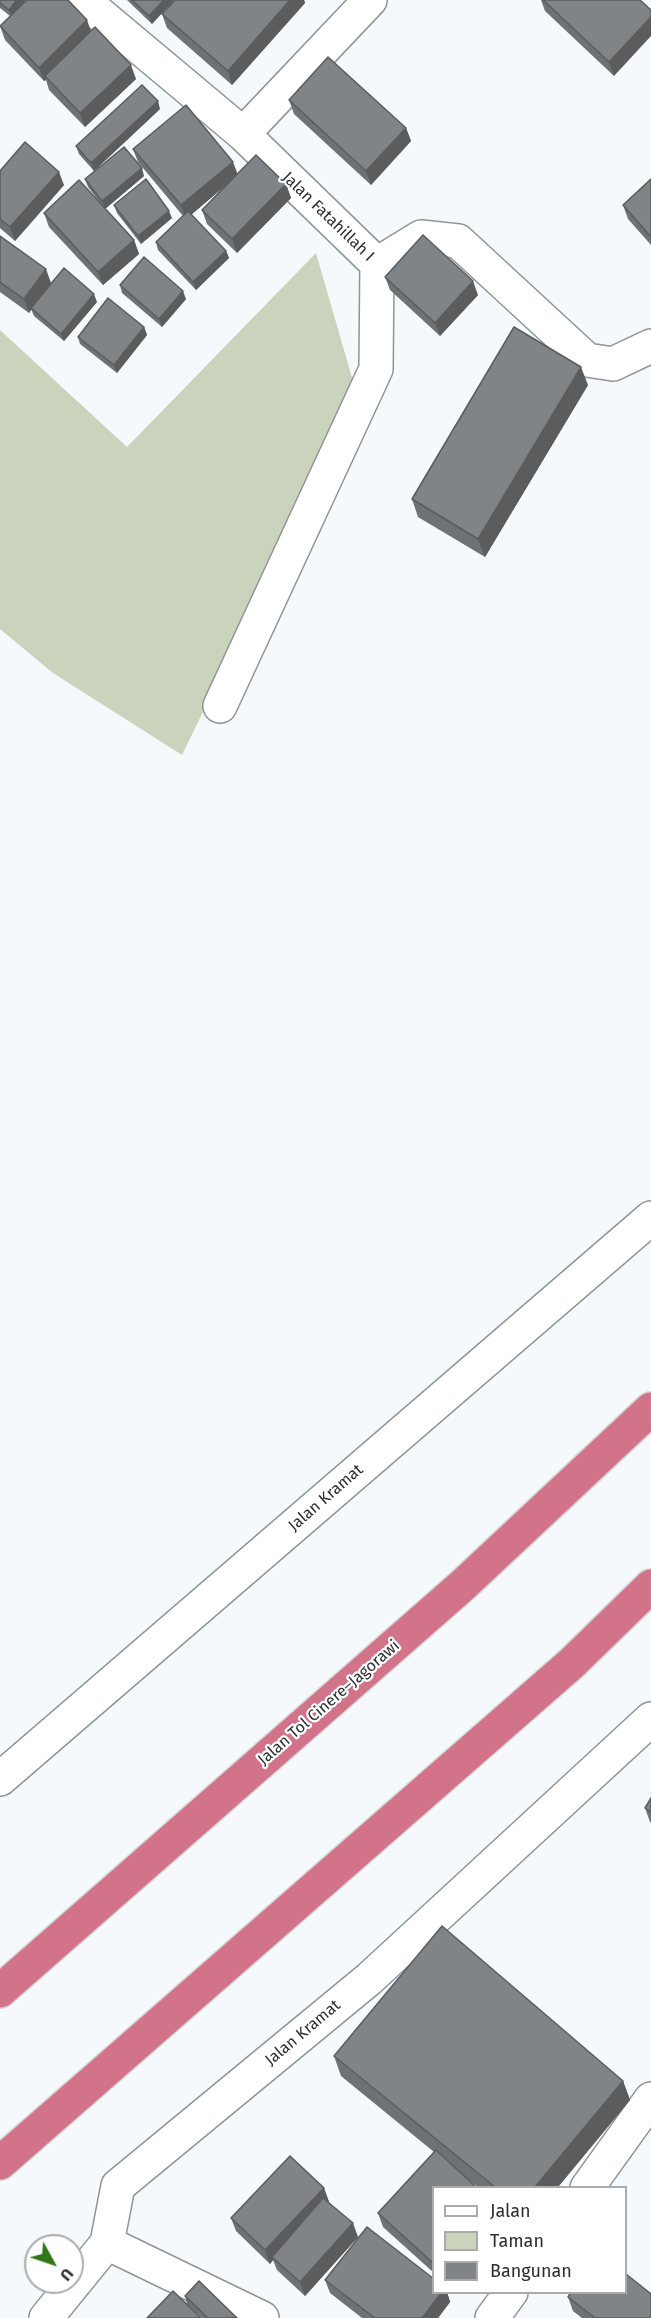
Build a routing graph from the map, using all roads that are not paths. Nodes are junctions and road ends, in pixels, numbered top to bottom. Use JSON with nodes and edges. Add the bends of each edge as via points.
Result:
{"nodes":[{"id":1,"x":83,"y":0,"type":"edge"},
{"id":2,"x":370,"y":0,"type":"edge"},
{"id":3,"x":243,"y":134,"type":"junction"},
{"id":4,"x":377,"y":264,"type":"junction"},
{"id":5,"x":651,"y":346,"type":"edge"},
{"id":6,"x":220,"y":706,"type":"dead end"},
{"id":7,"x":651,"y":1218,"type":"edge"},
{"id":8,"x":651,"y":1409,"type":"edge"},
{"id":9,"x":651,"y":1586,"type":"edge"},
{"id":10,"x":651,"y":1719,"type":"edge"},
{"id":11,"x":0,"y":1779,"type":"edge"},
{"id":12,"x":0,"y":1991,"type":"edge"},
{"id":13,"x":651,"y":2099,"type":"edge"},
{"id":14,"x":0,"y":2163,"type":"edge"},
{"id":15,"x":588,"y":2186,"type":"edge"},
{"id":16,"x":107,"y":2243,"type":"junction"},
{"id":17,"x":510,"y":2294,"type":"edge"},
{"id":18,"x":46,"y":2318,"type":"edge"},
{"id":19,"x":262,"y":2318,"type":"edge"},
{"id":20,"x":492,"y":2318,"type":"edge"}],
"edges":[{"from":1,"to":3,"type":"street","name":"Jalan Fatahillah I"},
{"from":2,"to":3,"type":"street"},
{"from":3,"to":4,"type":"street","name":"Jalan Fatahillah I"},
{"from":4,"to":5,"type":"street","via":[[421,237],[458,240],[587,360],[614,364]]},
{"from":4,"to":6,"type":"street","name":"Jalan Fatahillah I","via":[[376,369]]},
{"from":7,"to":11,"type":"street","name":"Jalan Kramat"},
{"from":8,"to":12,"type":"highway","name":"Jalan Tol Cinere–Jagorawi","via":[[464,1585]]},
{"from":9,"to":14,"type":"highway","via":[[572,1663]]},
{"from":10,"to":16,"type":"street","name":"Jalan Kramat","via":[[369,1979],[118,2186]]},
{"from":13,"to":15,"type":"street"},
{"from":16,"to":18,"type":"street"},
{"from":16,"to":19,"type":"street"},
{"from":17,"to":20,"type":"street"}]}
